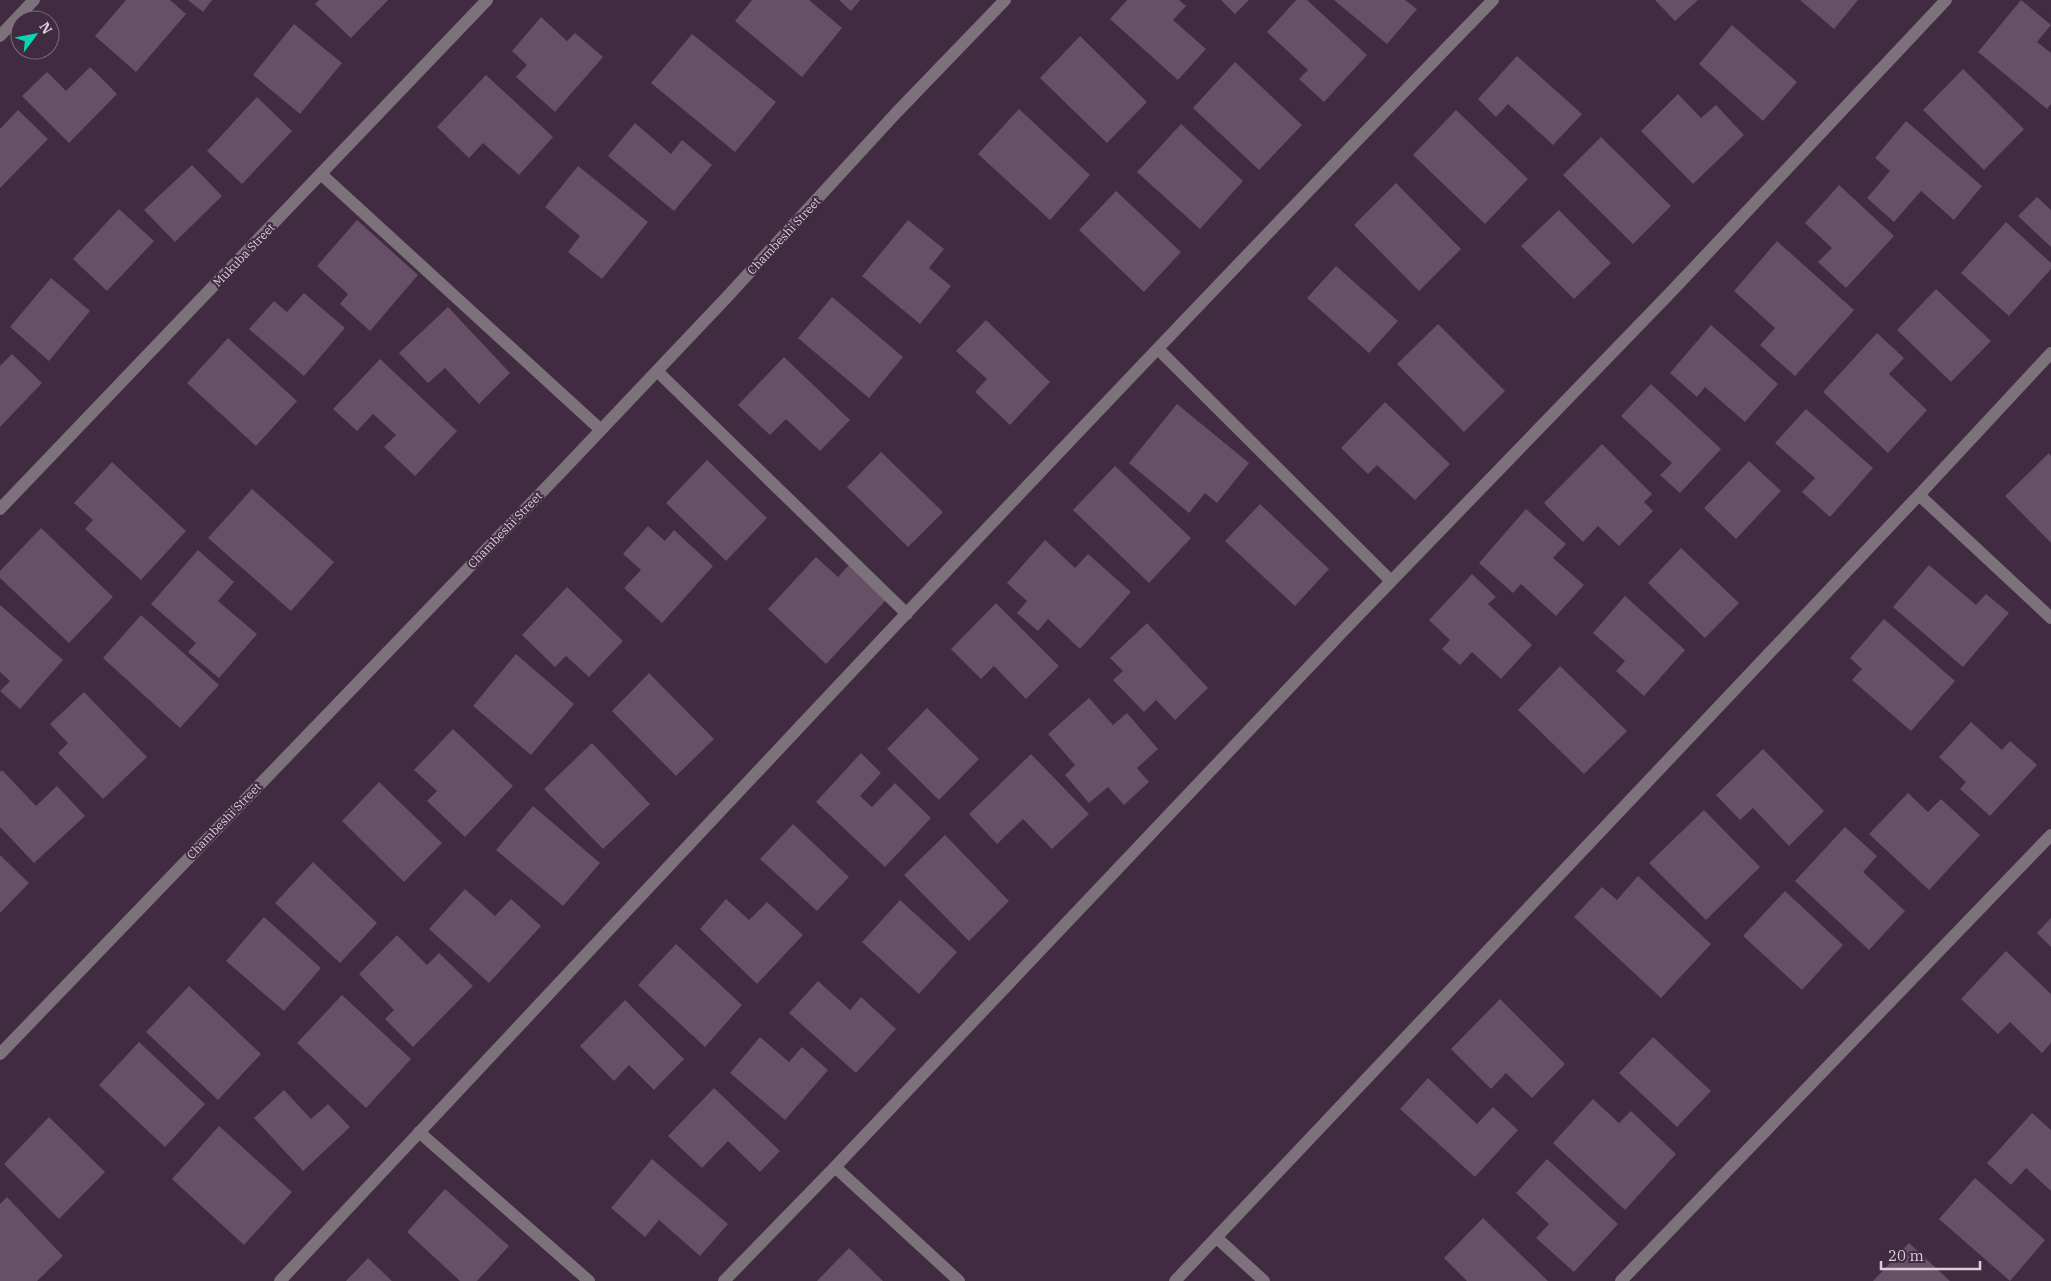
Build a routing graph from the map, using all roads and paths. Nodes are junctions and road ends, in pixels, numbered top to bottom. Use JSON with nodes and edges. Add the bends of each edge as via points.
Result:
{"nodes":[{"id":1,"x":34,"y":0,"type":"edge"},
{"id":2,"x":487,"y":0,"type":"edge"},
{"id":3,"x":1005,"y":0,"type":"edge"},
{"id":4,"x":1493,"y":0,"type":"edge"},
{"id":5,"x":1946,"y":0,"type":"edge"},
{"id":6,"x":0,"y":36,"type":"edge"},
{"id":7,"x":321,"y":174,"type":"junction"},
{"id":8,"x":1158,"y":349,"type":"junction"},
{"id":9,"x":2051,"y":353,"type":"edge"},
{"id":10,"x":657,"y":371,"type":"junction"},
{"id":11,"x":601,"y":430,"type":"junction"},
{"id":12,"x":1920,"y":495,"type":"junction"},
{"id":13,"x":0,"y":509,"type":"edge"},
{"id":14,"x":1391,"y":581,"type":"junction"},
{"id":15,"x":907,"y":614,"type":"junction"},
{"id":16,"x":2051,"y":618,"type":"edge"},
{"id":17,"x":2051,"y":835,"type":"edge"},
{"id":18,"x":0,"y":1054,"type":"edge"},
{"id":19,"x":419,"y":1132,"type":"junction"},
{"id":20,"x":835,"y":1167,"type":"junction"},
{"id":21,"x":1217,"y":1238,"type":"junction"},
{"id":22,"x":280,"y":1281,"type":"edge"},
{"id":23,"x":589,"y":1281,"type":"edge"},
{"id":24,"x":724,"y":1281,"type":"edge"},
{"id":25,"x":959,"y":1281,"type":"edge"},
{"id":26,"x":1175,"y":1281,"type":"edge"},
{"id":27,"x":1264,"y":1281,"type":"edge"},
{"id":28,"x":1621,"y":1281,"type":"edge"}],
"edges":[{"from":1,"to":6,"type":"street"},
{"from":2,"to":7,"type":"street","name":"Mukuba Street"},
{"from":3,"to":10,"type":"street","name":"Chambeshi Street"},
{"from":4,"to":8,"type":"street"},
{"from":5,"to":14,"type":"street","via":[[1671,292]]},
{"from":7,"to":11,"type":"street"},
{"from":7,"to":13,"type":"street","name":"Mukuba Street"},
{"from":8,"to":14,"type":"street"},
{"from":8,"to":15,"type":"street"},
{"from":9,"to":12,"type":"street"},
{"from":10,"to":11,"type":"street","name":"Chambeshi Street"},
{"from":10,"to":15,"type":"street"},
{"from":11,"to":18,"type":"street","name":"Chambeshi Street"},
{"from":12,"to":16,"type":"street"},
{"from":12,"to":21,"type":"street"},
{"from":14,"to":20,"type":"street"},
{"from":15,"to":19,"type":"street"},
{"from":17,"to":28,"type":"street"},
{"from":19,"to":22,"type":"street"},
{"from":19,"to":23,"type":"street"},
{"from":20,"to":24,"type":"street"},
{"from":20,"to":25,"type":"street"},
{"from":21,"to":26,"type":"street"},
{"from":21,"to":27,"type":"street"}]}
